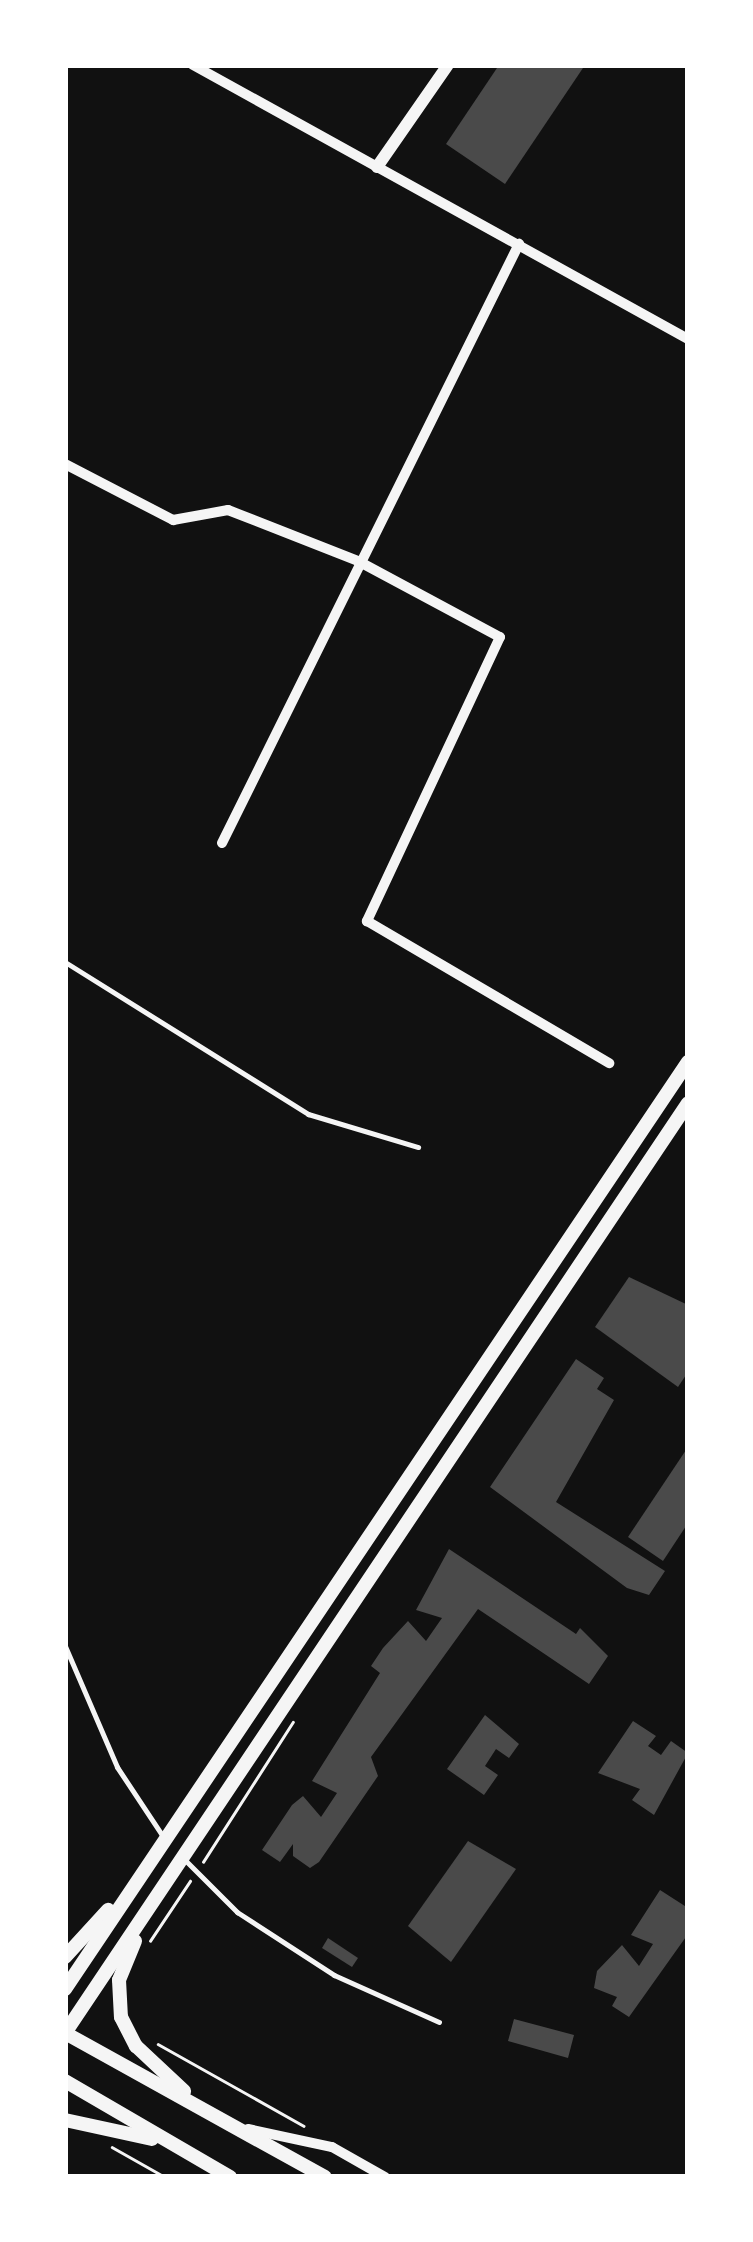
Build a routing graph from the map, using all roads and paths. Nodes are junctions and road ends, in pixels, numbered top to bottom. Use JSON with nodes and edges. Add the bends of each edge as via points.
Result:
{"nodes":[{"id":1,"x":193,"y":65,"type":"edge"},
{"id":2,"x":448,"y":65,"type":"edge"},
{"id":3,"x":377,"y":166,"type":"junction"},
{"id":4,"x":519,"y":244,"type":"junction"},
{"id":5,"x":688,"y":339,"type":"edge"},
{"id":6,"x":65,"y":464,"type":"edge"},
{"id":7,"x":358,"y":561,"type":"junction"},
{"id":8,"x":222,"y":843,"type":"dead end"},
{"id":9,"x":65,"y":962,"type":"edge"},
{"id":10,"x":688,"y":1062,"type":"edge"},
{"id":11,"x":609,"y":1064,"type":"dead end"},
{"id":12,"x":688,"y":1103,"type":"edge"},
{"id":13,"x":418,"y":1147,"type":"dead end"},
{"id":14,"x":65,"y":1646,"type":"edge"},
{"id":15,"x":295,"y":1714,"type":"dead end"},
{"id":16,"x":162,"y":1835,"type":"junction"},
{"id":17,"x":191,"y":1866,"type":"junction"},
{"id":18,"x":131,"y":1884,"type":"junction"},
{"id":19,"x":150,"y":1912,"type":"junction"},
{"id":20,"x":145,"y":1950,"type":"dead end"},
{"id":21,"x":65,"y":1958,"type":"edge"},
{"id":22,"x":65,"y":1988,"type":"edge"},
{"id":23,"x":438,"y":2022,"type":"dead end"},
{"id":24,"x":65,"y":2033,"type":"edge"},
{"id":25,"x":150,"y":2040,"type":"dead end"},
{"id":26,"x":65,"y":2081,"type":"edge"},
{"id":27,"x":196,"y":2102,"type":"junction"},
{"id":28,"x":65,"y":2120,"type":"edge"},
{"id":29,"x":307,"y":2128,"type":"dead end"},
{"id":30,"x":248,"y":2130,"type":"junction"},
{"id":31,"x":102,"y":2142,"type":"dead end"},
{"id":32,"x":178,"y":2148,"type":"junction"},
{"id":33,"x":164,"y":2177,"type":"edge"},
{"id":34,"x":230,"y":2177,"type":"edge"},
{"id":35,"x":325,"y":2177,"type":"edge"},
{"id":36,"x":385,"y":2177,"type":"edge"}],
"edges":[{"from":1,"to":3,"type":"street"},
{"from":2,"to":3,"type":"street"},
{"from":3,"to":4,"type":"street"},
{"from":4,"to":5,"type":"street"},
{"from":4,"to":7,"type":"street"},
{"from":6,"to":7,"type":"street","via":[[172,520],[228,510]]},
{"from":7,"to":8,"type":"street"},
{"from":7,"to":11,"type":"street","via":[[500,637],[367,921]]},
{"from":9,"to":13,"type":"lane","via":[[308,1114]]},
{"from":10,"to":16,"type":"main road"},
{"from":12,"to":17,"type":"main road"},
{"from":14,"to":16,"type":"lane","via":[[117,1767]]},
{"from":15,"to":17,"type":"path"},
{"from":16,"to":18,"type":"main road"},
{"from":17,"to":19,"type":"main road"},
{"from":17,"to":20,"type":"path"},
{"from":17,"to":23,"type":"lane","via":[[237,1912],[334,1975]]},
{"from":18,"to":21,"type":"main road"},
{"from":18,"to":22,"type":"main road"},
{"from":19,"to":24,"type":"main road"},
{"from":19,"to":27,"type":"main road","via":[[120,1974],[121,2017],[136,2046]]},
{"from":24,"to":27,"type":"main road"},
{"from":25,"to":29,"type":"path"},
{"from":26,"to":32,"type":"main road"},
{"from":27,"to":30,"type":"main road"},
{"from":28,"to":32,"type":"main road"},
{"from":30,"to":35,"type":"main road"},
{"from":30,"to":36,"type":"street","via":[[332,2147]]},
{"from":31,"to":33,"type":"path"},
{"from":32,"to":34,"type":"main road"}]}
